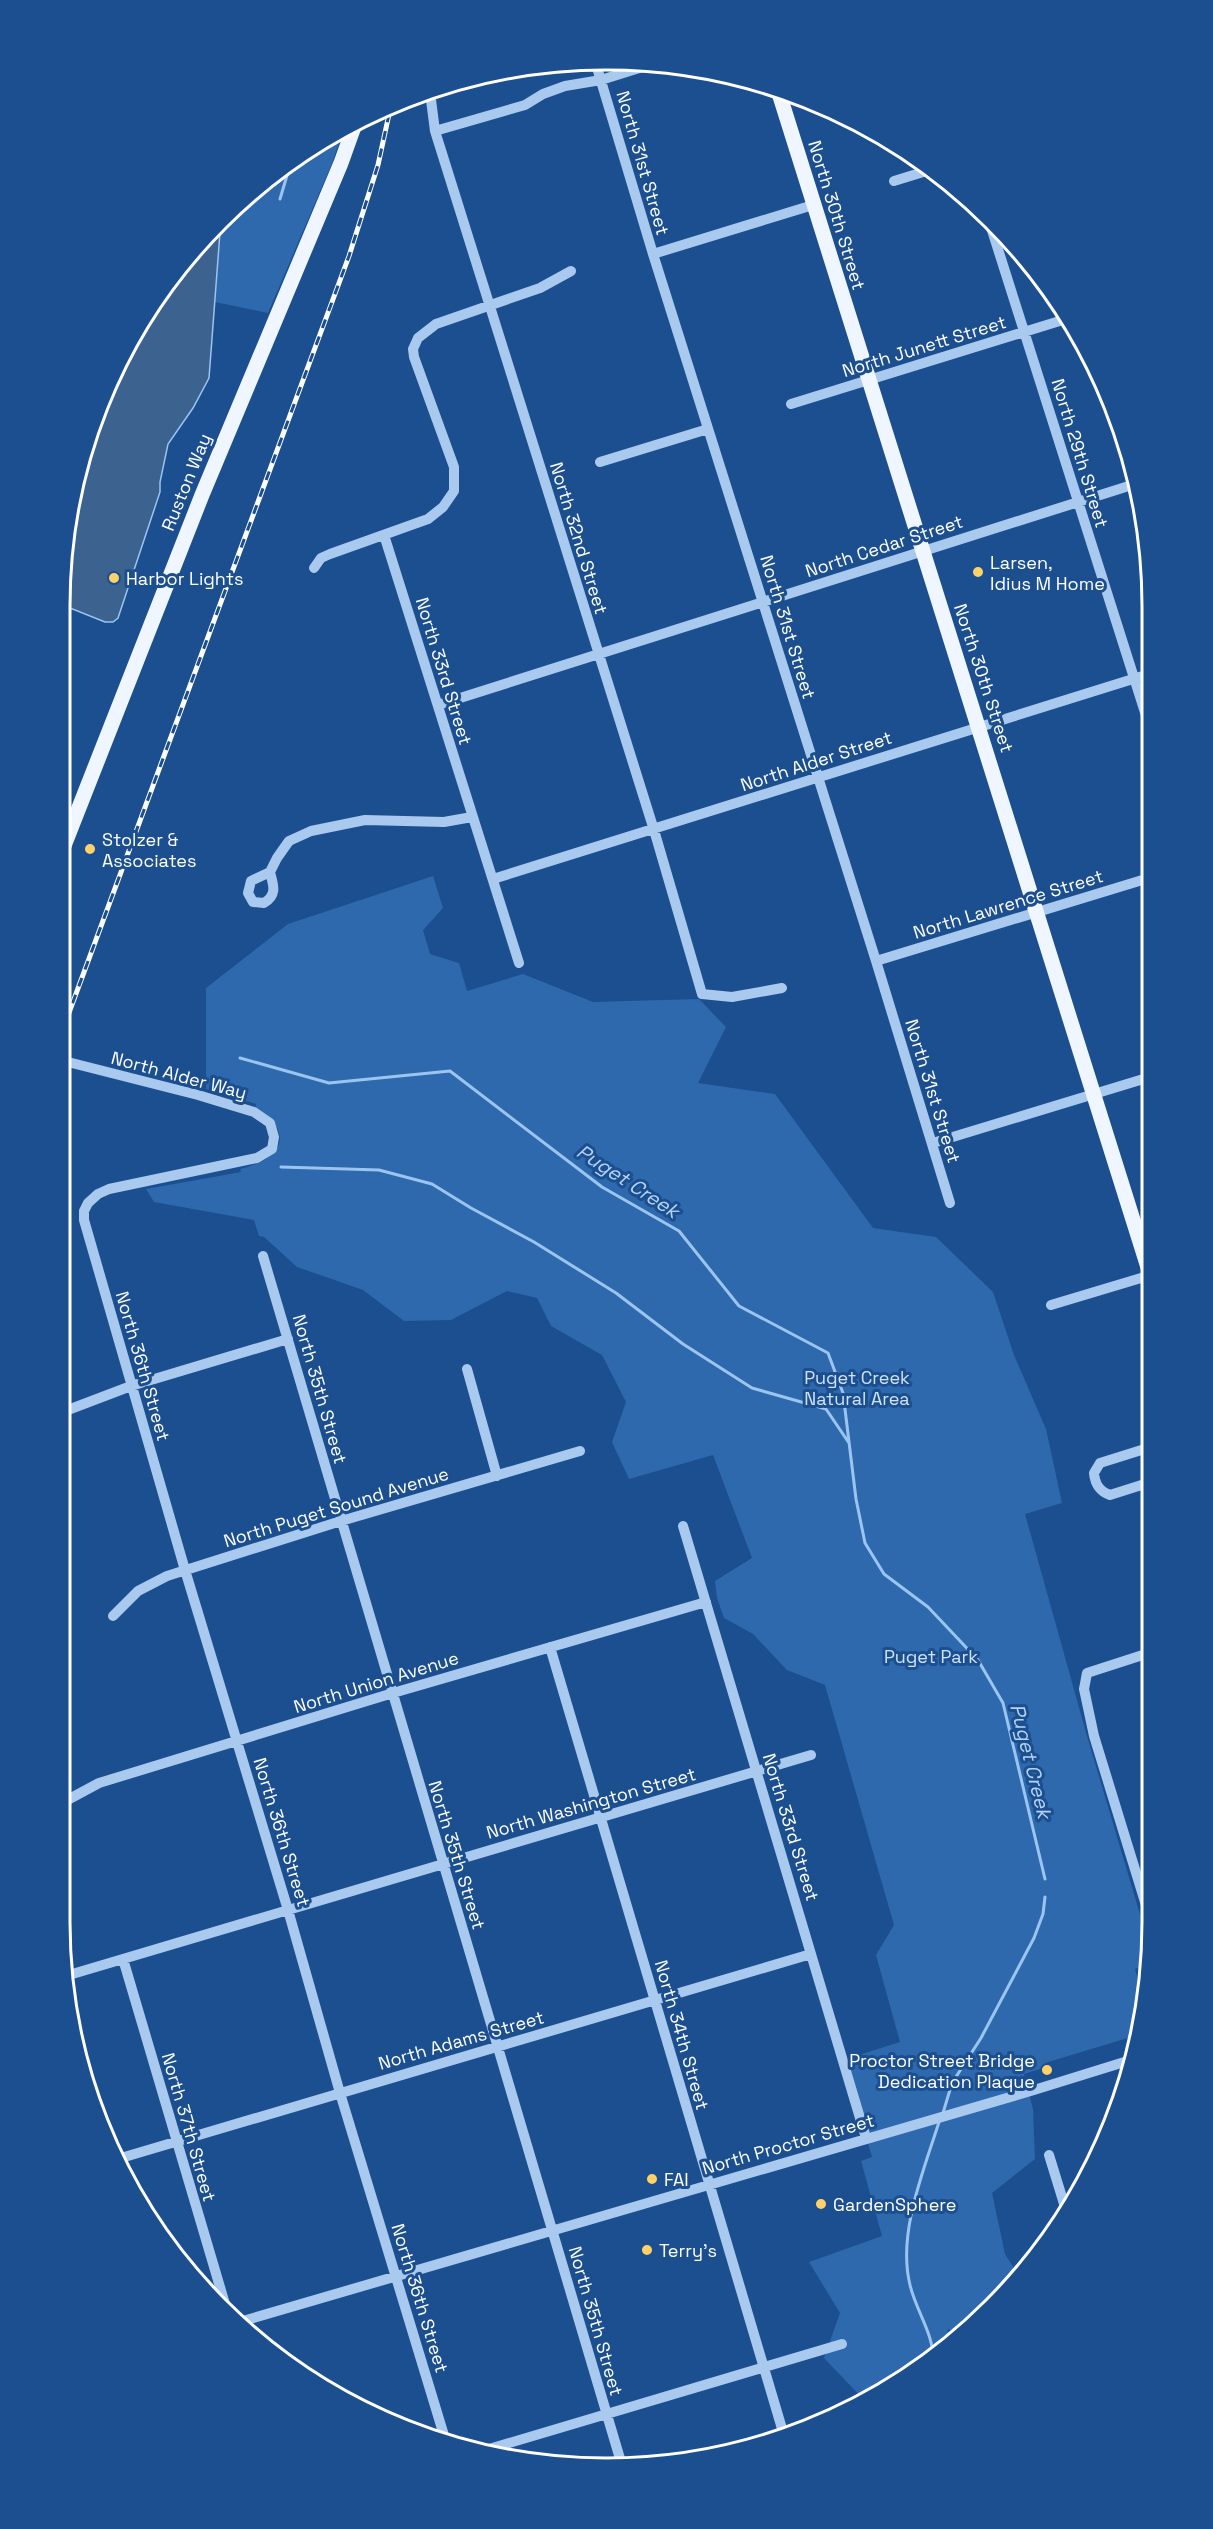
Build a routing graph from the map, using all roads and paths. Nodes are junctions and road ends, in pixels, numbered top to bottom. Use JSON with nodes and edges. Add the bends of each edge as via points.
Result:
{"nodes":[{"id":1,"x":598,"y":70,"type":"edge"},
{"id":2,"x":629,"y":71,"type":"edge"},
{"id":3,"x":601,"y":80,"type":"junction"},
{"id":4,"x":431,"y":100,"type":"edge"},
{"id":5,"x":781,"y":100,"type":"edge"},
{"id":6,"x":435,"y":131,"type":"junction"},
{"id":7,"x":351,"y":136,"type":"edge"},
{"id":8,"x":921,"y":173,"type":"edge"},
{"id":9,"x":894,"y":181,"type":"dead end"},
{"id":10,"x":813,"y":205,"type":"junction"},
{"id":11,"x":994,"y":236,"type":"edge"},
{"id":12,"x":653,"y":254,"type":"junction"},
{"id":13,"x":571,"y":271,"type":"dead end"},
{"id":14,"x":490,"y":306,"type":"junction"},
{"id":15,"x":1060,"y":321,"type":"edge"},
{"id":16,"x":1025,"y":332,"type":"junction"},
{"id":17,"x":868,"y":380,"type":"junction"},
{"id":18,"x":791,"y":404,"type":"dead end"},
{"id":19,"x":708,"y":429,"type":"junction"},
{"id":20,"x":600,"y":462,"type":"dead end"},
{"id":21,"x":1128,"y":486,"type":"edge"},
{"id":22,"x":1078,"y":502,"type":"junction"},
{"id":23,"x":384,"y":535,"type":"junction"},
{"id":24,"x":923,"y":551,"type":"junction"},
{"id":25,"x":314,"y":568,"type":"dead end"},
{"id":26,"x":763,"y":602,"type":"junction"},
{"id":27,"x":598,"y":654,"type":"junction"},
{"id":28,"x":1142,"y":676,"type":"edge"},
{"id":29,"x":1135,"y":679,"type":"junction"},
{"id":30,"x":1142,"y":702,"type":"edge"},
{"id":31,"x":438,"y":705,"type":"junction"},
{"id":32,"x":979,"y":726,"type":"junction"},
{"id":33,"x":818,"y":778,"type":"junction"},
{"id":34,"x":472,"y":817,"type":"junction"},
{"id":35,"x":70,"y":830,"type":"edge"},
{"id":36,"x":654,"y":830,"type":"junction"},
{"id":37,"x":270,"y":872,"type":"dead end"},
{"id":38,"x":493,"y":879,"type":"junction"},
{"id":39,"x":1142,"y":880,"type":"edge"},
{"id":40,"x":1037,"y":912,"type":"junction"},
{"id":41,"x":876,"y":961,"type":"junction"},
{"id":42,"x":519,"y":963,"type":"dead end"},
{"id":43,"x":782,"y":988,"type":"dead end"},
{"id":44,"x":70,"y":1063,"type":"edge"},
{"id":45,"x":1142,"y":1079,"type":"edge"},
{"id":46,"x":1094,"y":1093,"type":"junction"},
{"id":47,"x":933,"y":1143,"type":"junction"},
{"id":48,"x":950,"y":1203,"type":"dead end"},
{"id":49,"x":87,"y":1231,"type":"joint"},
{"id":50,"x":1142,"y":1247,"type":"edge"},
{"id":51,"x":263,"y":1256,"type":"dead end"},
{"id":52,"x":1142,"y":1279,"type":"edge"},
{"id":53,"x":1051,"y":1305,"type":"dead end"},
{"id":54,"x":288,"y":1339,"type":"junction"},
{"id":55,"x":467,"y":1369,"type":"dead end"},
{"id":56,"x":131,"y":1386,"type":"junction"},
{"id":57,"x":70,"y":1409,"type":"edge"},
{"id":58,"x":1142,"y":1450,"type":"edge"},
{"id":59,"x":580,"y":1451,"type":"dead end"},
{"id":60,"x":497,"y":1476,"type":"junction"},
{"id":61,"x":1142,"y":1485,"type":"edge"},
{"id":62,"x":341,"y":1521,"type":"junction"},
{"id":63,"x":683,"y":1526,"type":"dead end"},
{"id":64,"x":185,"y":1570,"type":"junction"},
{"id":65,"x":706,"y":1602,"type":"junction"},
{"id":66,"x":113,"y":1616,"type":"dead end"},
{"id":67,"x":550,"y":1647,"type":"junction"},
{"id":68,"x":1142,"y":1655,"type":"edge"},
{"id":69,"x":393,"y":1693,"type":"junction"},
{"id":70,"x":237,"y":1742,"type":"junction"},
{"id":71,"x":811,"y":1755,"type":"dead end"},
{"id":72,"x":757,"y":1771,"type":"junction"},
{"id":73,"x":70,"y":1799,"type":"edge"},
{"id":74,"x":600,"y":1817,"type":"junction"},
{"id":75,"x":443,"y":1864,"type":"junction"},
{"id":76,"x":1142,"y":1895,"type":"edge"},
{"id":77,"x":288,"y":1910,"type":"junction"},
{"id":78,"x":811,"y":1954,"type":"junction"},
{"id":79,"x":123,"y":1959,"type":"junction"},
{"id":80,"x":73,"y":1974,"type":"edge"},
{"id":81,"x":655,"y":2001,"type":"junction"},
{"id":82,"x":497,"y":2047,"type":"junction"},
{"id":83,"x":1124,"y":2062,"type":"edge"},
{"id":84,"x":340,"y":2093,"type":"junction"},
{"id":85,"x":866,"y":2138,"type":"junction"},
{"id":86,"x":176,"y":2142,"type":"junction"},
{"id":87,"x":1049,"y":2155,"type":"dead end"},
{"id":88,"x":125,"y":2157,"type":"edge"},
{"id":89,"x":709,"y":2184,"type":"junction"},
{"id":90,"x":1063,"y":2202,"type":"edge"},
{"id":91,"x":552,"y":2231,"type":"junction"},
{"id":92,"x":396,"y":2276,"type":"junction"},
{"id":93,"x":223,"y":2298,"type":"edge"},
{"id":94,"x":247,"y":2320,"type":"edge"},
{"id":95,"x":842,"y":2344,"type":"dead end"},
{"id":96,"x":764,"y":2369,"type":"junction"},
{"id":97,"x":606,"y":2415,"type":"junction"},
{"id":98,"x":782,"y":2429,"type":"edge"},
{"id":99,"x":443,"y":2433,"type":"edge"},
{"id":100,"x":497,"y":2447,"type":"edge"},
{"id":101,"x":620,"y":2458,"type":"edge"}],
"edges":[{"from":1,"to":3,"type":"street","name":"North 31st Street"},
{"from":2,"to":3,"type":"street"},
{"from":3,"to":6,"type":"street","via":[[565,86],[525,105]]},
{"from":3,"to":12,"type":"street","name":"North 31st Street"},
{"from":4,"to":6,"type":"street","name":"North 32nd Street"},
{"from":5,"to":10,"type":"main road","name":"North 30th Street"},
{"from":6,"to":14,"type":"street","name":"North 32nd Street"},
{"from":7,"to":35,"type":"main road","name":"Ruston Way","via":[[201,495]]},
{"from":8,"to":9,"type":"street"},
{"from":10,"to":12,"type":"street"},
{"from":10,"to":17,"type":"main road","name":"North 30th Street"},
{"from":11,"to":16,"type":"street","name":"North 29th Street"},
{"from":12,"to":19,"type":"street","name":"North 31st Street"},
{"from":13,"to":14,"type":"street","via":[[540,288]]},
{"from":14,"to":23,"type":"street","via":[[436,324],[418,338],[414,357],[454,467],[454,490],[437,513]]},
{"from":14,"to":27,"type":"street","name":"North 32nd Street"},
{"from":15,"to":16,"type":"street","name":"North Junett Street"},
{"from":16,"to":17,"type":"street","name":"North Junett Street"},
{"from":16,"to":22,"type":"street","name":"North 29th Street"},
{"from":17,"to":18,"type":"street","name":"North Junett Street"},
{"from":17,"to":24,"type":"main road","name":"North 30th Street"},
{"from":19,"to":20,"type":"street"},
{"from":19,"to":26,"type":"street","name":"North 31st Street"},
{"from":21,"to":22,"type":"street","name":"North Cedar Street"},
{"from":22,"to":24,"type":"street","name":"North Cedar Street"},
{"from":22,"to":29,"type":"street","name":"North 29th Street"},
{"from":23,"to":25,"type":"street","via":[[321,558]]},
{"from":23,"to":31,"type":"street","name":"North 33rd Street"},
{"from":24,"to":26,"type":"street","name":"North Cedar Street"},
{"from":24,"to":32,"type":"main road","name":"North 30th Street"},
{"from":26,"to":27,"type":"street","name":"North Cedar Street"},
{"from":26,"to":33,"type":"street","name":"North 31st Street"},
{"from":27,"to":31,"type":"street","name":"North Cedar Street"},
{"from":27,"to":36,"type":"street","name":"North 32nd Street"},
{"from":28,"to":29,"type":"street","name":"North Alder Street"},
{"from":29,"to":30,"type":"street","name":"North 29th Street"},
{"from":29,"to":32,"type":"street","name":"North Alder Street"},
{"from":31,"to":34,"type":"street","name":"North 33rd Street"},
{"from":32,"to":33,"type":"street","name":"North Alder Street"},
{"from":32,"to":40,"type":"main road","name":"North 30th Street"},
{"from":33,"to":36,"type":"street","name":"North Alder Street"},
{"from":33,"to":41,"type":"street","name":"North 31st Street"},
{"from":34,"to":37,"type":"street","via":[[444,822],[365,820],[311,831],[289,841]]},
{"from":34,"to":38,"type":"street","name":"North 33rd Street"},
{"from":36,"to":38,"type":"street","name":"North Alder Street"},
{"from":36,"to":43,"type":"street","name":"North 32nd Street","via":[[702,994],[732,997]]},
{"from":38,"to":42,"type":"street","name":"North 33rd Street"},
{"from":39,"to":40,"type":"street","name":"North Lawrence Street"},
{"from":40,"to":41,"type":"street","name":"North Lawrence Street"},
{"from":40,"to":46,"type":"main road","name":"North 30th Street"},
{"from":41,"to":47,"type":"street","name":"North 31st Street"},
{"from":44,"to":49,"type":"street","name":"North Alder Way","via":[[254,1112],[270,1123],[274,1145],[264,1155],[249,1160],[105,1190],[86,1207]]},
{"from":45,"to":46,"type":"street"},
{"from":46,"to":47,"type":"street"},
{"from":46,"to":50,"type":"main road","name":"North 30th Street"},
{"from":47,"to":48,"type":"street","name":"North 31st Street"},
{"from":49,"to":56,"type":"street","name":"North 36th Street"},
{"from":51,"to":54,"type":"street","name":"North 35th Street"},
{"from":52,"to":53,"type":"street"},
{"from":54,"to":56,"type":"street"},
{"from":54,"to":62,"type":"street","name":"North 35th Street"},
{"from":55,"to":60,"type":"street"},
{"from":56,"to":57,"type":"street"},
{"from":56,"to":64,"type":"street","name":"North 36th Street"},
{"from":58,"to":61,"type":"street","via":[[1100,1463],[1094,1473],[1100,1490],[1110,1495]]},
{"from":59,"to":60,"type":"street","name":"North Puget Sound Avenue"},
{"from":60,"to":62,"type":"street","name":"North Puget Sound Avenue"},
{"from":62,"to":64,"type":"street","name":"North Puget Sound Avenue"},
{"from":62,"to":69,"type":"street","name":"North 35th Street"},
{"from":63,"to":65,"type":"street","name":"North 33rd Street"},
{"from":64,"to":66,"type":"street","name":"North Puget Sound Avenue","via":[[147,1585]]},
{"from":64,"to":70,"type":"street","name":"North 36th Street"},
{"from":65,"to":67,"type":"street","name":"North Union Avenue"},
{"from":65,"to":72,"type":"street","name":"North 33rd Street"},
{"from":67,"to":69,"type":"street","name":"North Union Avenue"},
{"from":67,"to":74,"type":"street","name":"North 34th Street"},
{"from":68,"to":76,"type":"street","via":[[1087,1673],[1084,1689],[1094,1736]]},
{"from":69,"to":70,"type":"street","name":"North Union Avenue"},
{"from":69,"to":75,"type":"street","name":"North 35th Street"},
{"from":70,"to":73,"type":"street","name":"North Union Avenue","via":[[95,1785]]},
{"from":70,"to":77,"type":"street","name":"North 36th Street"},
{"from":71,"to":72,"type":"street","name":"North Washington Street"},
{"from":72,"to":74,"type":"street","name":"North Washington Street"},
{"from":72,"to":78,"type":"street","name":"North 33rd Street"},
{"from":74,"to":75,"type":"street","name":"North Washington Street"},
{"from":74,"to":81,"type":"street","name":"North 34th Street"},
{"from":75,"to":77,"type":"street","name":"North Washington Street"},
{"from":75,"to":82,"type":"street","name":"North 35th Street"},
{"from":77,"to":79,"type":"street","name":"North Washington Street"},
{"from":77,"to":84,"type":"street","name":"North 36th Street"},
{"from":78,"to":81,"type":"street","name":"North Adams Street"},
{"from":78,"to":85,"type":"street","name":"North 33rd Street"},
{"from":79,"to":80,"type":"street","name":"North Washington Street"},
{"from":79,"to":86,"type":"street","name":"North 37th Street"},
{"from":81,"to":82,"type":"street","name":"North Adams Street"},
{"from":81,"to":89,"type":"street","name":"North 34th Street"},
{"from":82,"to":84,"type":"street","name":"North Adams Street"},
{"from":82,"to":91,"type":"street","name":"North 35th Street"},
{"from":83,"to":85,"type":"street","name":"North Proctor Street"},
{"from":84,"to":86,"type":"street","name":"North Adams Street"},
{"from":84,"to":92,"type":"street","name":"North 36th Street"},
{"from":85,"to":89,"type":"street","name":"North Proctor Street"},
{"from":86,"to":88,"type":"street","name":"North Adams Street"},
{"from":86,"to":93,"type":"street","name":"North 37th Street"},
{"from":87,"to":90,"type":"street"},
{"from":89,"to":91,"type":"street","name":"North Proctor Street"},
{"from":89,"to":96,"type":"street","name":"North 34th Street"},
{"from":91,"to":92,"type":"street","name":"North Proctor Street"},
{"from":91,"to":97,"type":"street","name":"North 35th Street"},
{"from":92,"to":94,"type":"street","name":"North Proctor Street"},
{"from":92,"to":99,"type":"street","name":"North 36th Street"},
{"from":95,"to":96,"type":"street"},
{"from":96,"to":97,"type":"street"},
{"from":96,"to":98,"type":"street","name":"North 34th Street"},
{"from":97,"to":100,"type":"street"},
{"from":97,"to":101,"type":"street","name":"North 35th Street"}]}
